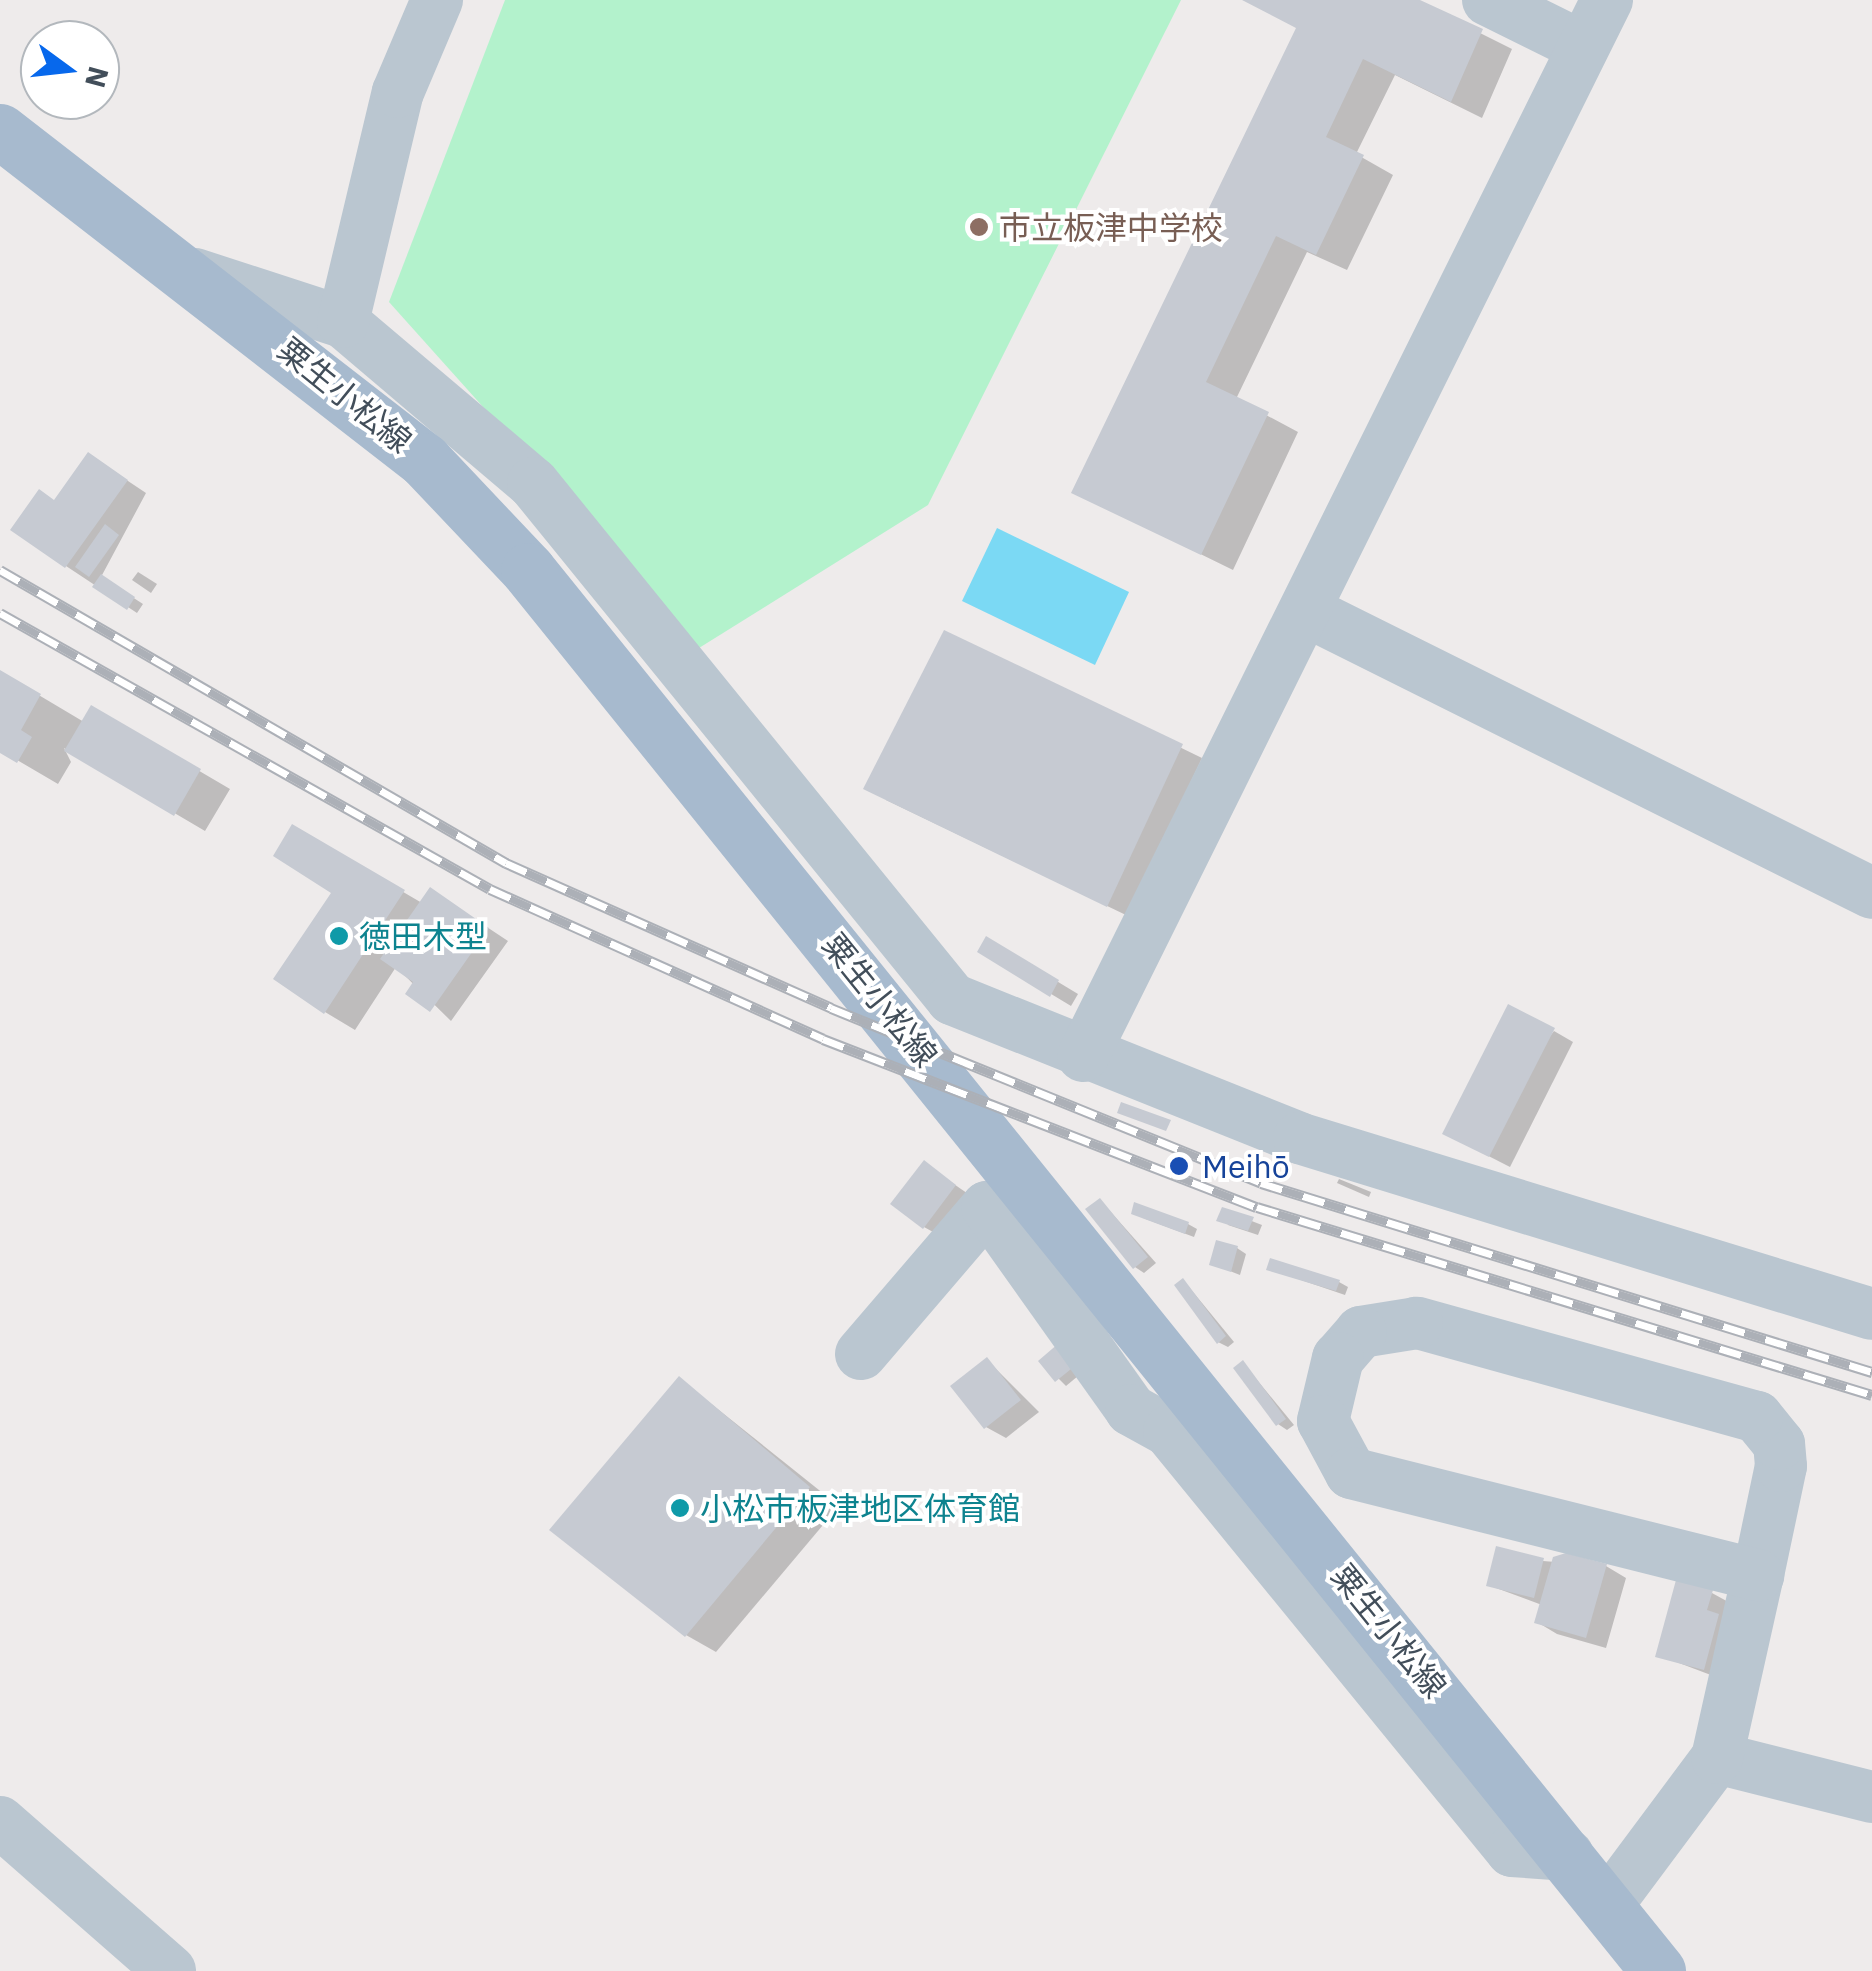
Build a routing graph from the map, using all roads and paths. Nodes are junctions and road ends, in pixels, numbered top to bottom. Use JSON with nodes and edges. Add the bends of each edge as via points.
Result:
{"nodes":[{"id":1,"x":437,"y":0,"type":"edge"},
{"id":2,"x":1488,"y":0,"type":"edge"},
{"id":3,"x":1607,"y":0,"type":"edge"},
{"id":4,"x":1583,"y":47,"type":"junction"},
{"id":5,"x":0,"y":131,"type":"edge"},
{"id":6,"x":195,"y":274,"type":"junction"},
{"id":7,"x":343,"y":322,"type":"junction"},
{"id":8,"x":1306,"y":611,"type":"junction"},
{"id":9,"x":1872,"y":893,"type":"edge"},
{"id":10,"x":1083,"y":1056,"type":"junction"},
{"id":11,"x":1871,"y":1312,"type":"edge"},
{"id":12,"x":860,"y":1354,"type":"dead end"},
{"id":13,"x":1758,"y":1575,"type":"junction"},
{"id":14,"x":1716,"y":1758,"type":"junction"},
{"id":15,"x":1872,"y":1797,"type":"edge"},
{"id":16,"x":0,"y":1822,"type":"edge"},
{"id":17,"x":1568,"y":1855,"type":"junction"},
{"id":18,"x":1608,"y":1904,"type":"junction"},
{"id":19,"x":170,"y":1971,"type":"edge"},
{"id":20,"x":1658,"y":1971,"type":"edge"}],
"edges":[{"from":1,"to":7,"type":"street","via":[[398,92]]},
{"from":2,"to":4,"type":"street"},
{"from":3,"to":4,"type":"street"},
{"from":4,"to":8,"type":"street"},
{"from":5,"to":6,"type":"main road","name":"粟生小松線"},
{"from":6,"to":7,"type":"street"},
{"from":6,"to":17,"type":"main road","name":"粟生小松線","via":[[424,460],[528,570]]},
{"from":7,"to":10,"type":"street","via":[[533,482],[952,999]]},
{"from":8,"to":9,"type":"street"},
{"from":8,"to":10,"type":"street"},
{"from":10,"to":11,"type":"street","via":[[1298,1138]]},
{"from":12,"to":17,"type":"street","via":[[988,1207],[1131,1410],[1169,1432],[1512,1851]]},
{"from":13,"to":13,"type":"street","via":[[1350,1473],[1323,1421],[1338,1358],[1362,1332],[1417,1322],[1757,1417],[1779,1444],[1780,1466]]},
{"from":13,"to":14,"type":"street"},
{"from":14,"to":15,"type":"street"},
{"from":14,"to":18,"type":"street"},
{"from":16,"to":19,"type":"street"},
{"from":17,"to":18,"type":"main road","name":"粟生小松線"},
{"from":18,"to":20,"type":"main road","name":"粟生小松線"}]}
